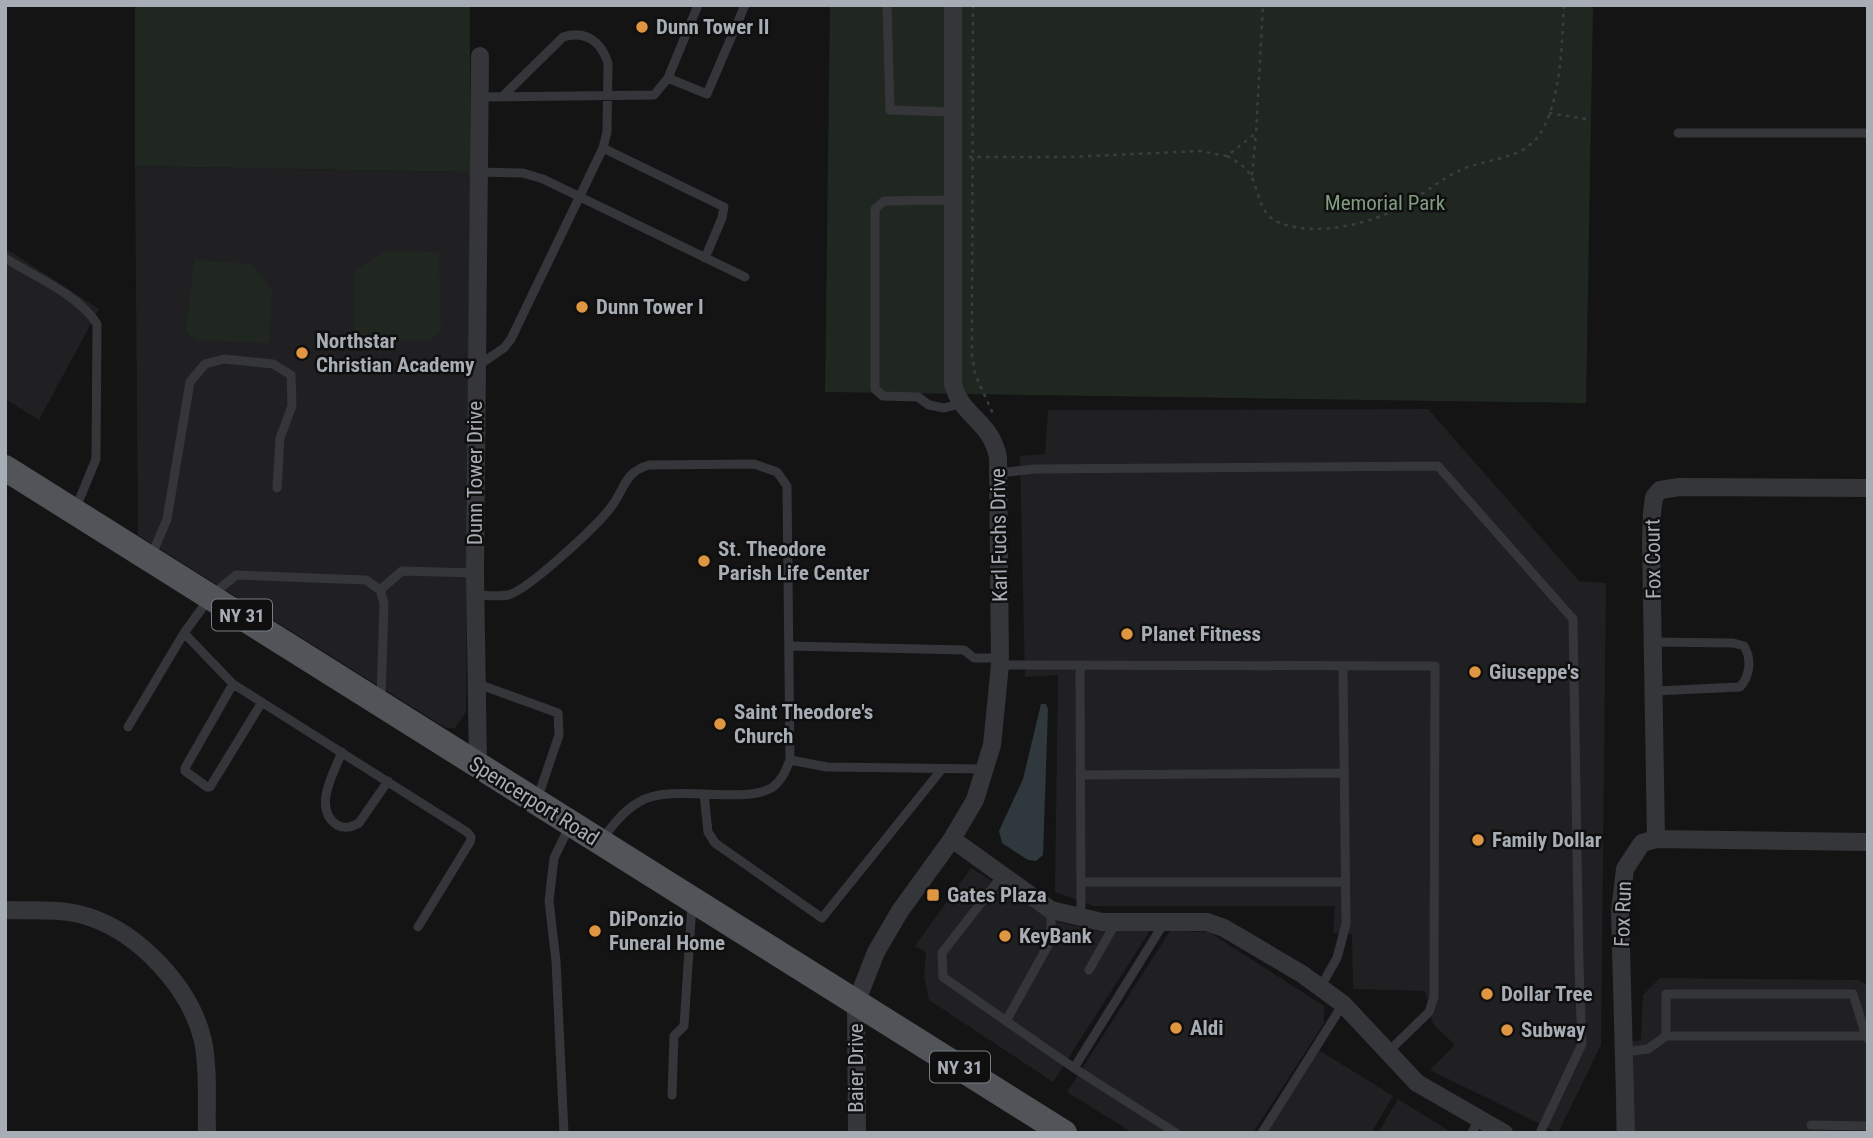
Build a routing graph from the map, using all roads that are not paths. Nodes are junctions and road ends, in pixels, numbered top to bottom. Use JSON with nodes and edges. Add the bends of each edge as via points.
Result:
{"nodes":[{"id":1,"x":698,"y":5,"type":"edge"},
{"id":2,"x":745,"y":5,"type":"edge"},
{"id":3,"x":887,"y":5,"type":"edge"},
{"id":4,"x":953,"y":5,"type":"edge"},
{"id":5,"x":480,"y":56,"type":"dead end"},
{"id":6,"x":668,"y":78,"type":"junction"},
{"id":7,"x":607,"y":96,"type":"junction"},
{"id":8,"x":479,"y":97,"type":"junction"},
{"id":9,"x":502,"y":97,"type":"junction"},
{"id":10,"x":954,"y":112,"type":"junction"},
{"id":11,"x":1678,"y":133,"type":"dead end"},
{"id":12,"x":1868,"y":133,"type":"edge"},
{"id":13,"x":603,"y":148,"type":"junction"},
{"id":14,"x":478,"y":172,"type":"junction"},
{"id":15,"x":579,"y":196,"type":"junction"},
{"id":16,"x":954,"y":200,"type":"junction"},
{"id":17,"x":5,"y":258,"type":"edge"},
{"id":18,"x":705,"y":258,"type":"junction"},
{"id":19,"x":745,"y":277,"type":"dead end"},
{"id":20,"x":476,"y":367,"type":"junction"},
{"id":21,"x":960,"y":404,"type":"junction"},
{"id":22,"x":5,"y":468,"type":"edge"},
{"id":23,"x":999,"y":473,"type":"junction"},
{"id":24,"x":278,"y":488,"type":"dead end"},
{"id":25,"x":1868,"y":488,"type":"edge"},
{"id":26,"x":74,"y":511,"type":"junction"},
{"id":27,"x":150,"y":559,"type":"junction"},
{"id":28,"x":475,"y":573,"type":"junction"},
{"id":29,"x":380,"y":590,"type":"junction"},
{"id":30,"x":475,"y":595,"type":"junction"},
{"id":31,"x":211,"y":596,"type":"junction"},
{"id":32,"x":184,"y":633,"type":"junction"},
{"id":33,"x":1654,"y":642,"type":"junction"},
{"id":34,"x":789,"y":646,"type":"junction"},
{"id":35,"x":1000,"y":661,"type":"junction"},
{"id":36,"x":1080,"y":665,"type":"junction"},
{"id":37,"x":1343,"y":667,"type":"junction"},
{"id":38,"x":233,"y":684,"type":"junction"},
{"id":39,"x":478,"y":684,"type":"junction"},
{"id":40,"x":1655,"y":691,"type":"junction"},
{"id":41,"x":262,"y":702,"type":"junction"},
{"id":42,"x":380,"y":704,"type":"junction"},
{"id":43,"x":128,"y":727,"type":"dead end"},
{"id":44,"x":342,"y":752,"type":"junction"},
{"id":45,"x":790,"y":760,"type":"junction"},
{"id":46,"x":478,"y":765,"type":"junction"},
{"id":47,"x":942,"y":769,"type":"junction"},
{"id":48,"x":985,"y":769,"type":"junction"},
{"id":49,"x":1344,"y":773,"type":"junction"},
{"id":50,"x":1080,"y":775,"type":"junction"},
{"id":51,"x":388,"y":781,"type":"junction"},
{"id":52,"x":704,"y":794,"type":"junction"},
{"id":53,"x":537,"y":802,"type":"junction"},
{"id":54,"x":571,"y":824,"type":"junction"},
{"id":55,"x":952,"y":839,"type":"junction"},
{"id":56,"x":1656,"y":839,"type":"junction"},
{"id":57,"x":600,"y":842,"type":"junction"},
{"id":58,"x":1868,"y":842,"type":"edge"},
{"id":59,"x":1001,"y":877,"type":"junction"},
{"id":60,"x":1345,"y":881,"type":"junction"},
{"id":61,"x":1081,"y":882,"type":"junction"},
{"id":62,"x":692,"y":900,"type":"junction"},
{"id":63,"x":5,"y":910,"type":"edge"},
{"id":64,"x":1051,"y":910,"type":"junction"},
{"id":65,"x":1081,"y":917,"type":"junction"},
{"id":66,"x":1116,"y":922,"type":"junction"},
{"id":67,"x":1164,"y":923,"type":"junction"},
{"id":68,"x":418,"y":927,"type":"dead end"},
{"id":69,"x":1089,"y":970,"type":"dead end"},
{"id":70,"x":1321,"y":986,"type":"junction"},
{"id":71,"x":856,"y":1003,"type":"junction"},
{"id":72,"x":1343,"y":1004,"type":"junction"},
{"id":73,"x":1006,"y":1021,"type":"junction"},
{"id":74,"x":1666,"y":1036,"type":"junction"},
{"id":75,"x":1867,"y":1038,"type":"edge"},
{"id":76,"x":1390,"y":1050,"type":"junction"},
{"id":77,"x":1624,"y":1052,"type":"junction"},
{"id":78,"x":1074,"y":1068,"type":"junction"},
{"id":79,"x":672,"y":1095,"type":"dead end"},
{"id":80,"x":1811,"y":1125,"type":"dead end"},
{"id":81,"x":1868,"y":1126,"type":"edge"},
{"id":82,"x":1475,"y":1127,"type":"edge"},
{"id":83,"x":207,"y":1133,"type":"edge"},
{"id":84,"x":564,"y":1133,"type":"edge"},
{"id":85,"x":856,"y":1133,"type":"edge"},
{"id":86,"x":1064,"y":1133,"type":"edge"},
{"id":87,"x":1176,"y":1133,"type":"edge"},
{"id":88,"x":1262,"y":1133,"type":"edge"},
{"id":89,"x":1504,"y":1133,"type":"edge"},
{"id":90,"x":1540,"y":1133,"type":"edge"},
{"id":91,"x":1626,"y":1133,"type":"edge"}],
"edges":[{"from":1,"to":6,"type":"lane"},
{"from":2,"to":6,"type":"lane","via":[[707,94]]},
{"from":3,"to":10,"type":"lane","via":[[890,110]]},
{"from":4,"to":10,"type":"street"},
{"from":5,"to":8,"type":"street","name":"Dunn Tower Drive"},
{"from":6,"to":7,"type":"lane","via":[[654,95]]},
{"from":7,"to":9,"type":"lane"},
{"from":7,"to":9,"type":"lane","via":[[605,53],[590,38],[572,34],[554,43]]},
{"from":7,"to":13,"type":"lane"},
{"from":8,"to":9,"type":"lane"},
{"from":8,"to":14,"type":"street","name":"Dunn Tower Drive"},
{"from":10,"to":16,"type":"street"},
{"from":11,"to":12,"type":"lane"},
{"from":13,"to":15,"type":"lane"},
{"from":13,"to":18,"type":"lane","via":[[724,207]]},
{"from":14,"to":15,"type":"lane","via":[[523,173]]},
{"from":14,"to":20,"type":"street","name":"Dunn Tower Drive"},
{"from":15,"to":18,"type":"lane"},
{"from":15,"to":20,"type":"lane","via":[[511,339]]},
{"from":16,"to":21,"type":"street","via":[[953,370]]},
{"from":16,"to":21,"type":"lane","via":[[884,201],[875,209],[875,389],[883,396],[918,397],[944,408]]},
{"from":17,"to":26,"type":"lane","via":[[90,313],[97,324],[96,459]]},
{"from":18,"to":19,"type":"lane"},
{"from":20,"to":28,"type":"street","name":"Dunn Tower Drive"},
{"from":21,"to":23,"type":"street","name":"Karl Fuchs Drive","via":[[984,424],[996,445]]},
{"from":22,"to":26,"type":"main road","name":"Spencerport Road","number":"NY 31"},
{"from":23,"to":35,"type":"street","name":"Karl Fuchs Drive"},
{"from":23,"to":90,"type":"lane","via":[[1438,466],[1573,619],[1582,1044]]},
{"from":24,"to":27,"type":"lane","via":[[280,438],[292,407],[291,375],[274,364],[224,359],[205,364],[190,382],[167,519]]},
{"from":25,"to":33,"type":"street","name":"Fox Court","via":[[1660,490],[1652,513]]},
{"from":26,"to":27,"type":"main road","name":"Spencerport Road","number":"NY 31"},
{"from":27,"to":31,"type":"main road","name":"Spencerport Road","number":"NY 31"},
{"from":28,"to":29,"type":"lane","via":[[402,571]]},
{"from":28,"to":30,"type":"street","name":"Dunn Tower Drive"},
{"from":29,"to":31,"type":"lane","via":[[366,580],[236,575]]},
{"from":29,"to":42,"type":"lane","via":[[384,603]]},
{"from":30,"to":34,"type":"lane","via":[[509,594],[531,582],[602,519],[636,469],[754,464],[777,472],[787,486]]},
{"from":30,"to":39,"type":"street","name":"Dunn Tower Drive"},
{"from":31,"to":32,"type":"lane"},
{"from":31,"to":42,"type":"main road","name":"Spencerport Road","number":"NY 31"},
{"from":32,"to":38,"type":"lane"},
{"from":32,"to":43,"type":"lane"},
{"from":33,"to":40,"type":"street","name":"Fox Court"},
{"from":33,"to":40,"type":"lane","via":[[1733,643],[1744,646],[1749,654],[1748,675],[1740,687]]},
{"from":34,"to":35,"type":"lane","via":[[964,650],[974,658]]},
{"from":34,"to":45,"type":"lane"},
{"from":35,"to":36,"type":"lane"},
{"from":35,"to":48,"type":"street","name":"Karl Fuchs Drive","via":[[997,720]]},
{"from":36,"to":37,"type":"lane"},
{"from":36,"to":50,"type":"lane"},
{"from":37,"to":49,"type":"lane"},
{"from":37,"to":76,"type":"lane","via":[[1435,666],[1434,997],[1429,1012]]},
{"from":38,"to":41,"type":"lane"},
{"from":38,"to":41,"type":"lane","via":[[185,771],[207,787]]},
{"from":39,"to":46,"type":"street","name":"Dunn Tower Drive"},
{"from":39,"to":53,"type":"lane","via":[[558,713],[559,734]]},
{"from":40,"to":56,"type":"street","name":"Fox Court"},
{"from":41,"to":44,"type":"lane"},
{"from":42,"to":46,"type":"main road","name":"Spencerport Road","number":"NY 31"},
{"from":44,"to":51,"type":"lane"},
{"from":44,"to":51,"type":"lane","via":[[325,800],[337,825],[359,823]]},
{"from":45,"to":47,"type":"lane","via":[[827,767]]},
{"from":45,"to":52,"type":"lane","via":[[783,776],[762,792]]},
{"from":46,"to":53,"type":"main road","name":"Spencerport Road","number":"NY 31"},
{"from":47,"to":48,"type":"lane"},
{"from":47,"to":52,"type":"lane","via":[[822,918],[715,843],[708,832]]},
{"from":48,"to":55,"type":"street","name":"Karl Fuchs Drive","via":[[975,800]]},
{"from":49,"to":50,"type":"lane"},
{"from":49,"to":60,"type":"lane"},
{"from":50,"to":61,"type":"lane"},
{"from":51,"to":68,"type":"lane","via":[[471,837]]},
{"from":52,"to":57,"type":"lane","via":[[657,795],[640,801],[620,816]]},
{"from":53,"to":54,"type":"main road","name":"Spencerport Road","number":"NY 31"},
{"from":54,"to":57,"type":"main road","name":"Spencerport Road","number":"NY 31"},
{"from":54,"to":84,"type":"lane","via":[[554,858],[549,901]]},
{"from":55,"to":59,"type":"street"},
{"from":55,"to":71,"type":"street","name":"Karl Fuchs Drive","via":[[876,952]]},
{"from":56,"to":58,"type":"street"},
{"from":56,"to":77,"type":"street","name":"Fox Run","via":[[1642,843],[1625,869],[1620,911]]},
{"from":57,"to":62,"type":"main road","name":"Spencerport Road","number":"NY 31"},
{"from":59,"to":64,"type":"street"},
{"from":59,"to":73,"type":"lane","via":[[942,953],[943,978]]},
{"from":60,"to":61,"type":"lane"},
{"from":60,"to":70,"type":"lane","via":[[1343,938]]},
{"from":61,"to":65,"type":"lane"},
{"from":62,"to":71,"type":"main road","name":"Spencerport Road","number":"NY 31"},
{"from":62,"to":79,"type":"lane","via":[[684,1026],[674,1036]]},
{"from":63,"to":83,"type":"street","via":[[86,916],[159,963],[180,987],[203,1042]]},
{"from":64,"to":65,"type":"street"},
{"from":64,"to":73,"type":"lane","via":[[1051,940]]},
{"from":65,"to":66,"type":"street"},
{"from":66,"to":67,"type":"street"},
{"from":66,"to":69,"type":"lane"},
{"from":67,"to":70,"type":"street","via":[[1207,922],[1224,928]]},
{"from":67,"to":78,"type":"lane"},
{"from":70,"to":72,"type":"street"},
{"from":71,"to":85,"type":"street","name":"Baier Drive"},
{"from":71,"to":86,"type":"main road","name":"Spencerport Road","number":"NY 31"},
{"from":72,"to":76,"type":"street"},
{"from":72,"to":88,"type":"lane"},
{"from":73,"to":78,"type":"lane"},
{"from":74,"to":75,"type":"lane"},
{"from":74,"to":75,"type":"lane","via":[[1666,994],[1853,994]]},
{"from":74,"to":77,"type":"lane","via":[[1648,1049]]},
{"from":76,"to":82,"type":"street","via":[[1417,1083]]},
{"from":77,"to":91,"type":"street","name":"Fox Run"},
{"from":78,"to":87,"type":"lane"},
{"from":80,"to":81,"type":"lane"},
{"from":82,"to":89,"type":"street"}]}
